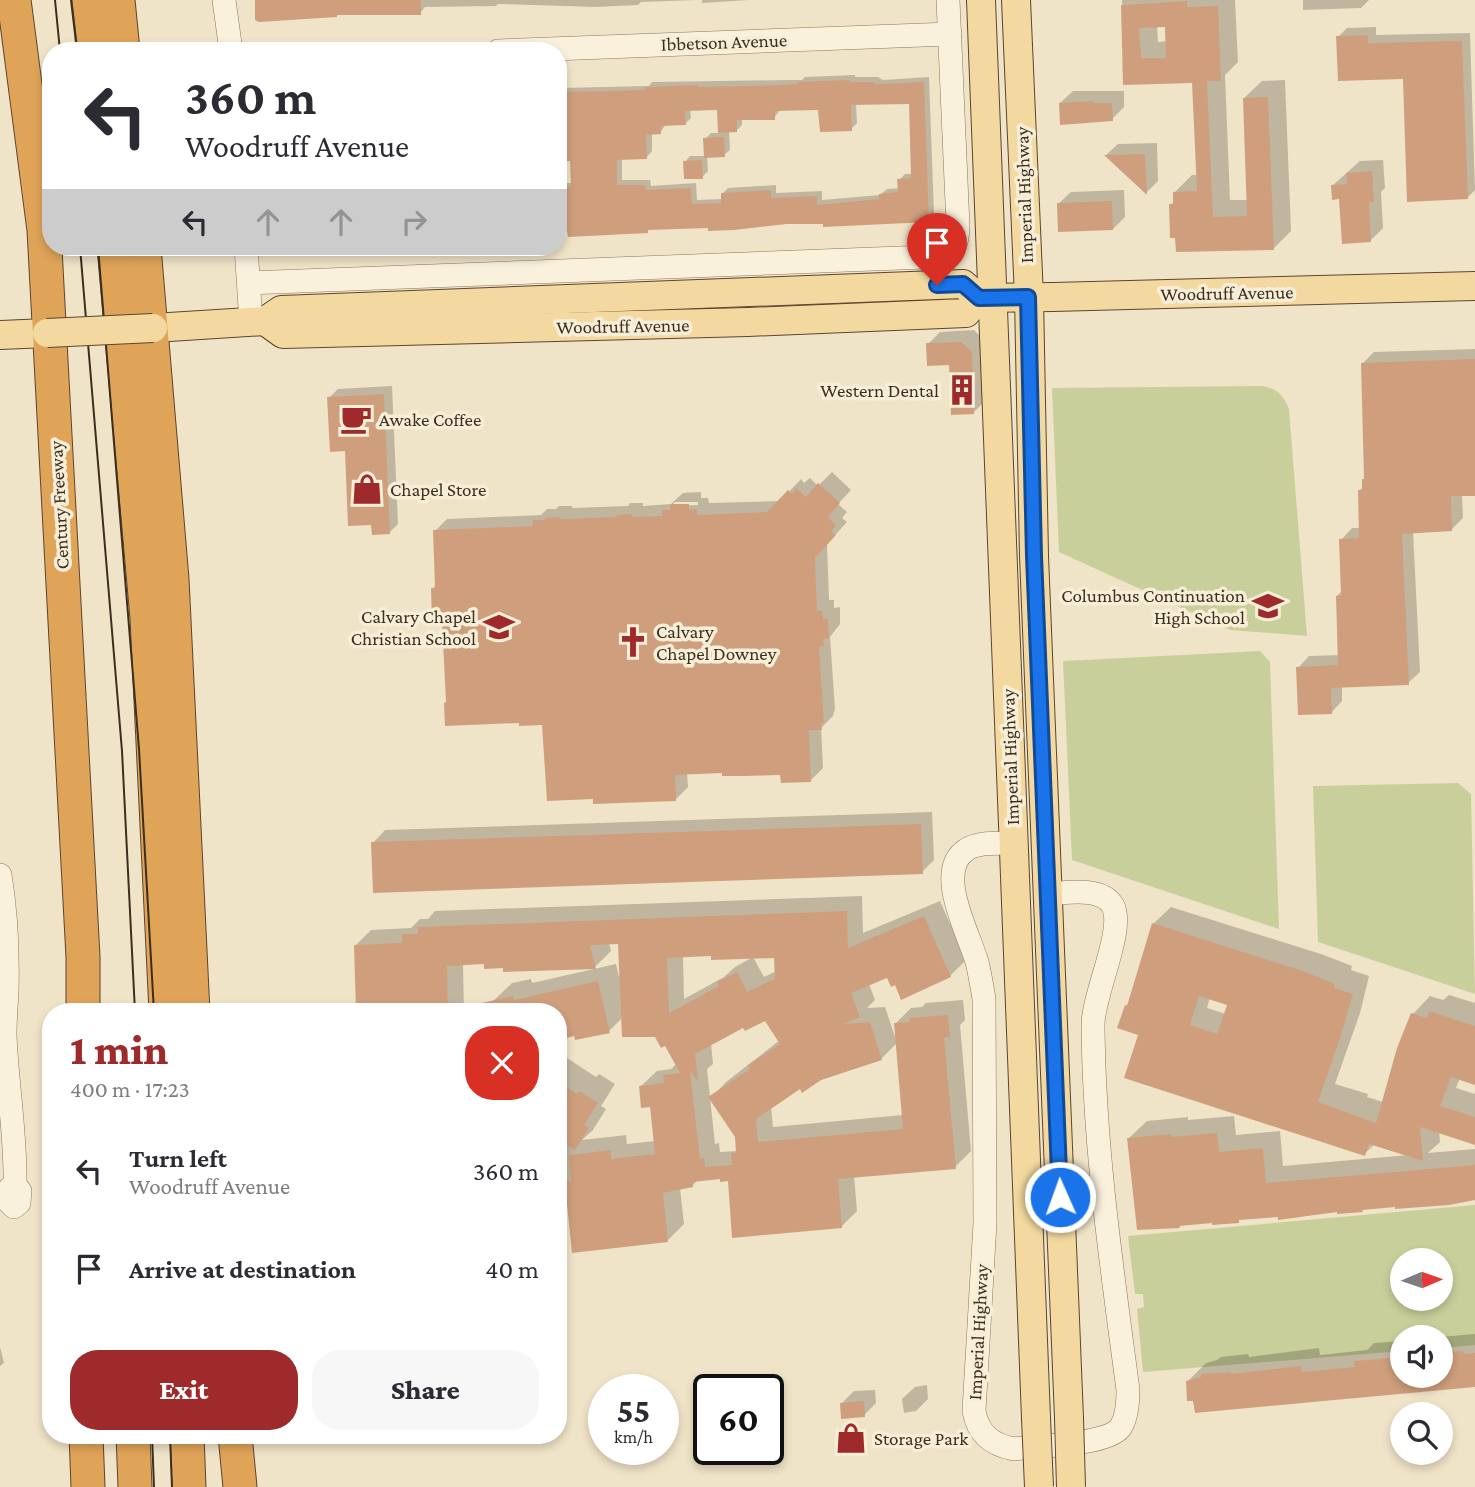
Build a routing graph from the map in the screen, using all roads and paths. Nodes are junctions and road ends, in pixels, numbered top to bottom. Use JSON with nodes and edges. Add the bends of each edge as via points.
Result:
{"nodes":[{"id":1,"x":14,"y":0,"type":"edge"},
{"id":2,"x":89,"y":0,"type":"edge"},
{"id":3,"x":118,"y":0,"type":"edge"},
{"id":4,"x":224,"y":0,"type":"edge"},
{"id":5,"x":948,"y":0,"type":"edge"},
{"id":6,"x":981,"y":0,"type":"edge"},
{"id":7,"x":1016,"y":0,"type":"edge"},
{"id":8,"x":950,"y":34,"type":"junction"},
{"id":9,"x":94,"y":42,"type":"edge"},
{"id":10,"x":122,"y":42,"type":"edge"},
{"id":11,"x":230,"y":42,"type":"edge"},
{"id":12,"x":567,"y":48,"type":"edge"},
{"id":13,"x":42,"y":215,"type":"edge"},
{"id":14,"x":45,"y":256,"type":"edge"},
{"id":15,"x":115,"y":256,"type":"edge"},
{"id":16,"x":145,"y":256,"type":"edge"},
{"id":17,"x":246,"y":256,"type":"edge"},
{"id":18,"x":248,"y":283,"type":"junction"},
{"id":19,"x":1475,"y":286,"type":"edge"},
{"id":20,"x":986,"y":297,"type":"junction"},
{"id":21,"x":1028,"y":297,"type":"junction"},
{"id":22,"x":258,"y":322,"type":"junction"},
{"id":23,"x":0,"y":335,"type":"edge"},
{"id":24,"x":1014,"y":843,"type":"junction"},
{"id":25,"x":0,"y":875,"type":"edge"},
{"id":26,"x":1048,"y":894,"type":"junction"},
{"id":27,"x":83,"y":957,"type":"junction"},
{"id":28,"x":83,"y":1003,"type":"edge"},
{"id":29,"x":96,"y":1003,"type":"edge"},
{"id":30,"x":185,"y":1003,"type":"edge"},
{"id":31,"x":186,"y":1003,"type":"edge"},
{"id":32,"x":15,"y":1185,"type":"dead end"},
{"id":33,"x":133,"y":1444,"type":"edge"},
{"id":34,"x":187,"y":1444,"type":"edge"},
{"id":35,"x":236,"y":1444,"type":"edge"},
{"id":36,"x":134,"y":1479,"type":"edge"},
{"id":37,"x":189,"y":1481,"type":"edge"},
{"id":38,"x":239,"y":1481,"type":"edge"},
{"id":39,"x":1038,"y":1487,"type":"edge"},
{"id":40,"x":1071,"y":1487,"type":"edge"}],
"edges":[{"from":1,"to":13,"type":"highway","name":"Century Freeway"},
{"from":2,"to":9,"type":"highway"},
{"from":3,"to":10,"type":"highway"},
{"from":4,"to":11,"type":"street"},
{"from":5,"to":8,"type":"street"},
{"from":6,"to":20,"type":"main road","name":"Imperial Highway"},
{"from":7,"to":21,"type":"main road","name":"Imperial Highway"},
{"from":8,"to":12,"type":"street","name":"Ibbetson Avenue"},
{"from":8,"to":18,"type":"street","via":[[958,226],[953,250],[941,256]]},
{"from":14,"to":27,"type":"highway","name":"Century Freeway"},
{"from":15,"to":30,"type":"highway"},
{"from":16,"to":31,"type":"highway","via":[[172,579]]},
{"from":17,"to":18,"type":"street"},
{"from":18,"to":22,"type":"street"},
{"from":19,"to":21,"type":"main road","name":"Woodruff Avenue"},
{"from":20,"to":21,"type":"main road","name":"Woodruff Avenue"},
{"from":20,"to":22,"type":"main road","name":"Woodruff Avenue","via":[[963,284],[281,310]]},
{"from":20,"to":24,"type":"main road","name":"Imperial Highway","via":[[997,422]]},
{"from":21,"to":26,"type":"main road","name":"Imperial Highway"},
{"from":22,"to":23,"type":"main road","name":"Woodruff Avenue","bridge":true},
{"from":24,"to":26,"type":"street","name":"Imperial Highway","via":[[971,847],[956,860],[952,875],[984,999],[985,1223],[974,1411],[981,1433],[1000,1446],[1014,1448],[1104,1439],[1122,1426],[1127,1407],[1102,1190],[1093,1021],[1116,915],[1112,903],[1102,896]]},
{"from":24,"to":39,"type":"main road","name":"Imperial Highway","bridge":true},
{"from":25,"to":32,"type":"street"},
{"from":26,"to":40,"type":"main road","name":"Imperial Highway","bridge":true},
{"from":27,"to":28,"type":"highway","name":"Century Freeway"},
{"from":27,"to":29,"type":"highway"},
{"from":33,"to":36,"type":"highway"},
{"from":34,"to":37,"type":"highway"},
{"from":35,"to":38,"type":"highway"}]}
